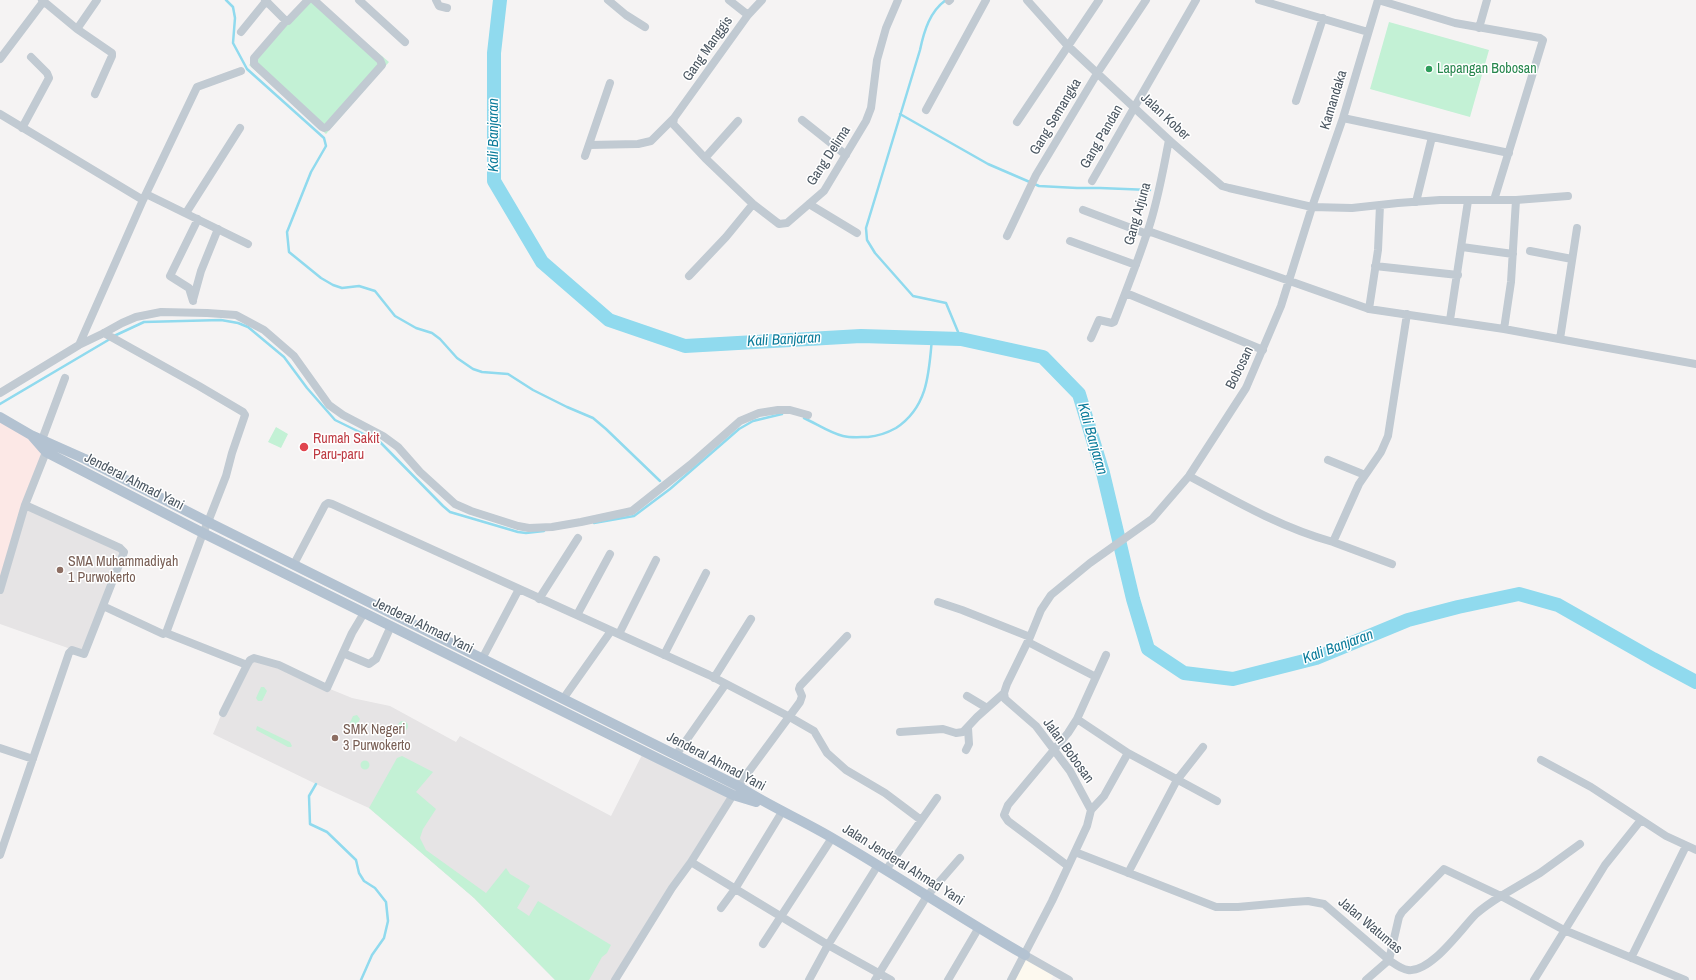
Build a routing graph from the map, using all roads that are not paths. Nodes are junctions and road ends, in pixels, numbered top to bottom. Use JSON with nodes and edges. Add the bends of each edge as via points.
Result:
{"nodes":[{"id":1,"x":97,"y":0,"type":"edge"},
{"id":2,"x":266,"y":0,"type":"edge"},
{"id":3,"x":308,"y":0,"type":"edge"},
{"id":4,"x":314,"y":0,"type":"edge"},
{"id":5,"x":436,"y":0,"type":"edge"},
{"id":6,"x":608,"y":0,"type":"edge"},
{"id":7,"x":729,"y":0,"type":"edge"},
{"id":8,"x":762,"y":0,"type":"edge"},
{"id":9,"x":898,"y":0,"type":"edge"},
{"id":10,"x":986,"y":0,"type":"edge"},
{"id":11,"x":1027,"y":0,"type":"edge"},
{"id":12,"x":1099,"y":0,"type":"edge"},
{"id":13,"x":1146,"y":0,"type":"edge"},
{"id":14,"x":1196,"y":0,"type":"edge"},
{"id":15,"x":1259,"y":0,"type":"edge"},
{"id":16,"x":1378,"y":0,"type":"edge"},
{"id":17,"x":1487,"y":0,"type":"edge"},
{"id":18,"x":42,"y":1,"type":"edge"},
{"id":19,"x":362,"y":1,"type":"edge"},
{"id":20,"x":1280,"y":3,"type":"edge"},
{"id":21,"x":447,"y":8,"type":"dead end"},
{"id":22,"x":748,"y":15,"type":"junction"},
{"id":23,"x":1323,"y":18,"type":"junction"},
{"id":24,"x":286,"y":22,"type":"junction"},
{"id":25,"x":645,"y":27,"type":"dead end"},
{"id":26,"x":1479,"y":28,"type":"junction"},
{"id":27,"x":77,"y":29,"type":"junction"},
{"id":28,"x":241,"y":32,"type":"dead end"},
{"id":29,"x":1368,"y":32,"type":"junction"},
{"id":30,"x":405,"y":42,"type":"dead end"},
{"id":31,"x":1068,"y":46,"type":"junction"},
{"id":32,"x":30,"y":58,"type":"dead end"},
{"id":33,"x":0,"y":59,"type":"edge"},
{"id":34,"x":241,"y":71,"type":"dead end"},
{"id":35,"x":1098,"y":72,"type":"junction"},
{"id":36,"x":610,"y":83,"type":"dead end"},
{"id":37,"x":95,"y":94,"type":"dead end"},
{"id":38,"x":1296,"y":100,"type":"dead end"},
{"id":39,"x":1135,"y":107,"type":"junction"},
{"id":40,"x":926,"y":110,"type":"dead end"},
{"id":41,"x":0,"y":115,"type":"edge"},
{"id":42,"x":676,"y":116,"type":"junction"},
{"id":43,"x":1343,"y":118,"type":"junction"},
{"id":44,"x":802,"y":120,"type":"dead end"},
{"id":45,"x":738,"y":121,"type":"dead end"},
{"id":46,"x":1017,"y":122,"type":"dead end"},
{"id":47,"x":22,"y":128,"type":"junction"},
{"id":48,"x":240,"y":128,"type":"dead end"},
{"id":49,"x":1432,"y":137,"type":"junction"},
{"id":50,"x":1170,"y":140,"type":"junction"},
{"id":51,"x":589,"y":145,"type":"junction"},
{"id":52,"x":1508,"y":153,"type":"junction"},
{"id":53,"x":846,"y":155,"type":"junction"},
{"id":54,"x":585,"y":156,"type":"dead end"},
{"id":55,"x":705,"y":158,"type":"junction"},
{"id":56,"x":1092,"y":181,"type":"dead end"},
{"id":57,"x":1568,"y":196,"type":"dead end"},
{"id":58,"x":144,"y":197,"type":"junction"},
{"id":59,"x":1494,"y":200,"type":"junction"},
{"id":60,"x":1516,"y":200,"type":"junction"},
{"id":61,"x":1468,"y":201,"type":"junction"},
{"id":62,"x":1416,"y":202,"type":"junction"},
{"id":63,"x":753,"y":204,"type":"junction"},
{"id":64,"x":809,"y":204,"type":"junction"},
{"id":65,"x":1380,"y":205,"type":"junction"},
{"id":66,"x":1312,"y":207,"type":"junction"},
{"id":67,"x":1083,"y":210,"type":"dead end"},
{"id":68,"x":186,"y":213,"type":"junction"},
{"id":69,"x":198,"y":219,"type":"junction"},
{"id":70,"x":1577,"y":228,"type":"dead end"},
{"id":71,"x":218,"y":229,"type":"junction"},
{"id":72,"x":1147,"y":232,"type":"junction"},
{"id":73,"x":857,"y":233,"type":"dead end"},
{"id":74,"x":1007,"y":236,"type":"dead end"},
{"id":75,"x":1070,"y":241,"type":"dead end"},
{"id":76,"x":248,"y":244,"type":"dead end"},
{"id":77,"x":1462,"y":247,"type":"junction"},
{"id":78,"x":1530,"y":251,"type":"dead end"},
{"id":79,"x":1513,"y":254,"type":"junction"},
{"id":80,"x":1572,"y":259,"type":"junction"},
{"id":81,"x":1136,"y":265,"type":"junction"},
{"id":82,"x":1375,"y":266,"type":"junction"},
{"id":83,"x":1458,"y":275,"type":"junction"},
{"id":84,"x":690,"y":276,"type":"dead end"},
{"id":85,"x":1289,"y":280,"type":"junction"},
{"id":86,"x":1126,"y":293,"type":"junction"},
{"id":87,"x":193,"y":301,"type":"junction"},
{"id":88,"x":1369,"y":309,"type":"junction"},
{"id":89,"x":192,"y":313,"type":"junction"},
{"id":90,"x":1407,"y":314,"type":"junction"},
{"id":91,"x":1450,"y":320,"type":"junction"},
{"id":92,"x":1504,"y":329,"type":"junction"},
{"id":93,"x":107,"y":335,"type":"junction"},
{"id":94,"x":1091,"y":338,"type":"dead end"},
{"id":95,"x":1560,"y":339,"type":"junction"},
{"id":96,"x":78,"y":345,"type":"junction"},
{"id":97,"x":1263,"y":350,"type":"junction"},
{"id":98,"x":1696,"y":364,"type":"edge"},
{"id":99,"x":65,"y":378,"type":"dead end"},
{"id":100,"x":0,"y":393,"type":"edge"},
{"id":101,"x":808,"y":415,"type":"dead end"},
{"id":102,"x":0,"y":417,"type":"edge"},
{"id":103,"x":44,"y":445,"type":"junction"},
{"id":104,"x":1328,"y":460,"type":"dead end"},
{"id":105,"x":1365,"y":475,"type":"junction"},
{"id":106,"x":1189,"y":476,"type":"junction"},
{"id":107,"x":25,"y":505,"type":"junction"},
{"id":108,"x":208,"y":522,"type":"junction"},
{"id":109,"x":202,"y":533,"type":"junction"},
{"id":110,"x":578,"y":538,"type":"dead end"},
{"id":111,"x":1333,"y":542,"type":"junction"},
{"id":112,"x":610,"y":554,"type":"dead end"},
{"id":113,"x":656,"y":560,"type":"dead end"},
{"id":114,"x":294,"y":564,"type":"junction"},
{"id":115,"x":1392,"y":564,"type":"dead end"},
{"id":116,"x":706,"y":573,"type":"dead end"},
{"id":117,"x":314,"y":574,"type":"junction"},
{"id":118,"x":308,"y":585,"type":"junction"},
{"id":119,"x":519,"y":589,"type":"junction"},
{"id":120,"x":0,"y":590,"type":"edge"},
{"id":121,"x":539,"y":599,"type":"junction"},
{"id":122,"x":938,"y":602,"type":"dead end"},
{"id":123,"x":103,"y":606,"type":"junction"},
{"id":124,"x":364,"y":613,"type":"junction"},
{"id":125,"x":577,"y":615,"type":"junction"},
{"id":126,"x":751,"y":619,"type":"dead end"},
{"id":127,"x":410,"y":622,"type":"junction"},
{"id":128,"x":390,"y":626,"type":"junction"},
{"id":129,"x":615,"y":632,"type":"junction"},
{"id":130,"x":166,"y":633,"type":"junction"},
{"id":131,"x":405,"y":633,"type":"junction"},
{"id":132,"x":847,"y":636,"type":"dead end"},
{"id":133,"x":1029,"y":639,"type":"junction"},
{"id":134,"x":343,"y":652,"type":"junction"},
{"id":135,"x":664,"y":655,"type":"junction"},
{"id":136,"x":1106,"y":655,"type":"dead end"},
{"id":137,"x":482,"y":659,"type":"junction"},
{"id":138,"x":247,"y":665,"type":"junction"},
{"id":139,"x":1096,"y":677,"type":"junction"},
{"id":140,"x":714,"y":678,"type":"junction"},
{"id":141,"x":725,"y":685,"type":"junction"},
{"id":142,"x":1004,"y":693,"type":"junction"},
{"id":143,"x":967,"y":696,"type":"dead end"},
{"id":144,"x":563,"y":699,"type":"junction"},
{"id":145,"x":987,"y":708,"type":"junction"},
{"id":146,"x":223,"y":713,"type":"dead end"},
{"id":147,"x":788,"y":716,"type":"junction"},
{"id":148,"x":1076,"y":719,"type":"junction"},
{"id":149,"x":968,"y":728,"type":"junction"},
{"id":150,"x":900,"y":732,"type":"dead end"},
{"id":151,"x":1203,"y":747,"type":"dead end"},
{"id":152,"x":0,"y":748,"type":"edge"},
{"id":153,"x":1054,"y":749,"type":"junction"},
{"id":154,"x":966,"y":750,"type":"dead end"},
{"id":155,"x":1128,"y":753,"type":"junction"},
{"id":156,"x":676,"y":755,"type":"junction"},
{"id":157,"x":33,"y":759,"type":"junction"},
{"id":158,"x":1541,"y":760,"type":"dead end"},
{"id":159,"x":1177,"y":780,"type":"junction"},
{"id":160,"x":735,"y":791,"type":"junction"},
{"id":161,"x":937,"y":798,"type":"dead end"},
{"id":162,"x":1217,"y":801,"type":"dead end"},
{"id":163,"x":764,"y":803,"type":"joint"},
{"id":164,"x":1091,"y":810,"type":"junction"},
{"id":165,"x":782,"y":812,"type":"junction"},
{"id":166,"x":921,"y":820,"type":"junction"},
{"id":167,"x":1641,"y":820,"type":"junction"},
{"id":168,"x":832,"y":838,"type":"junction"},
{"id":169,"x":1580,"y":844,"type":"dead end"},
{"id":170,"x":1686,"y":846,"type":"junction"},
{"id":171,"x":1696,"y":850,"type":"edge"},
{"id":172,"x":1074,"y":852,"type":"junction"},
{"id":173,"x":0,"y":855,"type":"edge"},
{"id":174,"x":960,"y":858,"type":"dead end"},
{"id":175,"x":691,"y":862,"type":"junction"},
{"id":176,"x":1068,"y":866,"type":"junction"},
{"id":177,"x":882,"y":867,"type":"junction"},
{"id":178,"x":1128,"y":873,"type":"junction"},
{"id":179,"x":735,"y":889,"type":"junction"},
{"id":180,"x":927,"y":896,"type":"junction"},
{"id":181,"x":1501,"y":896,"type":"junction"},
{"id":182,"x":721,"y":908,"type":"dead end"},
{"id":183,"x":781,"y":917,"type":"junction"},
{"id":184,"x":978,"y":929,"type":"junction"},
{"id":185,"x":1564,"y":930,"type":"junction"},
{"id":186,"x":763,"y":944,"type":"dead end"},
{"id":187,"x":828,"y":945,"type":"junction"},
{"id":188,"x":1025,"y":955,"type":"junction"},
{"id":189,"x":1631,"y":958,"type":"junction"},
{"id":190,"x":1389,"y":960,"type":"junction"},
{"id":191,"x":877,"y":977,"type":"edge"},
{"id":192,"x":615,"y":980,"type":"edge"},
{"id":193,"x":809,"y":980,"type":"edge"},
{"id":194,"x":891,"y":980,"type":"edge"},
{"id":195,"x":948,"y":980,"type":"edge"},
{"id":196,"x":1011,"y":980,"type":"edge"},
{"id":197,"x":1069,"y":980,"type":"edge"},
{"id":198,"x":1366,"y":980,"type":"edge"},
{"id":199,"x":1534,"y":980,"type":"edge"},
{"id":200,"x":1685,"y":980,"type":"edge"}],
"edges":[{"from":1,"to":27,"type":"street"},
{"from":2,"to":24,"type":"street"},
{"from":2,"to":28,"type":"street"},
{"from":3,"to":24,"type":"street"},
{"from":4,"to":24,"type":"street","via":[[380,60],[382,65],[327,127],[324,128],[254,64],[254,58]]},
{"from":5,"to":21,"type":"street","via":[[439,6]]},
{"from":6,"to":25,"type":"street"},
{"from":7,"to":22,"type":"street"},
{"from":8,"to":22,"type":"street","name":"Gang Manggis"},
{"from":9,"to":53,"type":"street","name":"Gang Delima","via":[[886,28],[877,60],[871,108]]},
{"from":10,"to":40,"type":"street"},
{"from":11,"to":31,"type":"street","name":"Jalan Kober"},
{"from":12,"to":31,"type":"street"},
{"from":13,"to":35,"type":"street","name":"Gang Semangka"},
{"from":14,"to":39,"type":"street","name":"Gang Pandan"},
{"from":15,"to":20,"type":"street"},
{"from":16,"to":26,"type":"street","via":[[1455,24]]},
{"from":16,"to":29,"type":"street","name":"Kamandaka"},
{"from":17,"to":26,"type":"street"},
{"from":18,"to":27,"type":"street"},
{"from":18,"to":33,"type":"street"},
{"from":19,"to":30,"type":"street"},
{"from":20,"to":23,"type":"street"},
{"from":22,"to":42,"type":"street","name":"Gang Manggis"},
{"from":23,"to":29,"type":"street"},
{"from":23,"to":38,"type":"street"},
{"from":26,"to":52,"type":"street","via":[[1540,38],[1544,41]]},
{"from":27,"to":37,"type":"street","via":[[112,53]]},
{"from":29,"to":43,"type":"street","name":"Kamandaka"},
{"from":31,"to":35,"type":"street","name":"Jalan Kober"},
{"from":31,"to":46,"type":"street"},
{"from":32,"to":47,"type":"street","via":[[49,78]]},
{"from":34,"to":58,"type":"street","via":[[197,87]]},
{"from":35,"to":39,"type":"street","name":"Jalan Kober"},
{"from":35,"to":74,"type":"street","name":"Gang Semangka","via":[[1036,175]]},
{"from":36,"to":51,"type":"street"},
{"from":39,"to":50,"type":"street","name":"Jalan Kober"},
{"from":39,"to":56,"type":"street","name":"Gang Pandan"},
{"from":41,"to":47,"type":"street"},
{"from":42,"to":51,"type":"street","name":"Gang Manggis","via":[[651,141],[638,144]]},
{"from":42,"to":55,"type":"street","name":"Gang Delima","via":[[673,124],[675,128]]},
{"from":43,"to":49,"type":"street"},
{"from":43,"to":66,"type":"street","name":"Kamandaka"},
{"from":44,"to":53,"type":"street"},
{"from":45,"to":55,"type":"street"},
{"from":47,"to":58,"type":"street"},
{"from":48,"to":68,"type":"street"},
{"from":49,"to":52,"type":"street"},
{"from":49,"to":62,"type":"street"},
{"from":50,"to":66,"type":"street","name":"Jalan Kober","via":[[1222,186]]},
{"from":50,"to":72,"type":"street","name":"Gang Arjuna"},
{"from":51,"to":54,"type":"street"},
{"from":52,"to":59,"type":"street"},
{"from":53,"to":64,"type":"street","name":"Gang Delima","via":[[824,191]]},
{"from":55,"to":63,"type":"street","name":"Gang Delima"},
{"from":57,"to":60,"type":"street","name":"Jalan Kober"},
{"from":58,"to":68,"type":"street"},
{"from":58,"to":96,"type":"street"},
{"from":59,"to":60,"type":"street","name":"Jalan Kober"},
{"from":59,"to":61,"type":"street","name":"Jalan Kober"},
{"from":60,"to":79,"type":"street"},
{"from":61,"to":62,"type":"street","name":"Jalan Kober"},
{"from":61,"to":77,"type":"street"},
{"from":62,"to":65,"type":"street","name":"Jalan Kober"},
{"from":63,"to":64,"type":"street","name":"Gang Delima","via":[[779,224],[787,223]]},
{"from":63,"to":84,"type":"street"},
{"from":64,"to":73,"type":"street"},
{"from":65,"to":66,"type":"street","name":"Jalan Kober","via":[[1352,208]]},
{"from":65,"to":82,"type":"street"},
{"from":66,"to":85,"type":"street","name":"Bobosan"},
{"from":67,"to":72,"type":"street"},
{"from":68,"to":69,"type":"street"},
{"from":69,"to":71,"type":"street"},
{"from":69,"to":87,"type":"street","via":[[170,276],[189,288]]},
{"from":70,"to":80,"type":"street"},
{"from":71,"to":76,"type":"street"},
{"from":71,"to":87,"type":"street","via":[[201,271]]},
{"from":72,"to":81,"type":"street","name":"Gang Arjuna"},
{"from":72,"to":85,"type":"street"},
{"from":75,"to":81,"type":"street"},
{"from":77,"to":79,"type":"street"},
{"from":77,"to":83,"type":"street"},
{"from":78,"to":80,"type":"street"},
{"from":79,"to":92,"type":"street"},
{"from":80,"to":95,"type":"street"},
{"from":81,"to":86,"type":"street","name":"Gang Arjuna"},
{"from":82,"to":83,"type":"street"},
{"from":82,"to":88,"type":"street"},
{"from":83,"to":91,"type":"street"},
{"from":85,"to":88,"type":"street"},
{"from":85,"to":97,"type":"street","name":"Bobosan"},
{"from":86,"to":94,"type":"street","name":"Gang Arjuna","via":[[1114,322],[1100,320]]},
{"from":86,"to":97,"type":"street"},
{"from":87,"to":89,"type":"street"},
{"from":88,"to":90,"type":"street"},
{"from":89,"to":93,"type":"street","via":[[150,313],[122,323]]},
{"from":89,"to":101,"type":"street","via":[[236,315],[264,330],[294,356],[329,404],[398,447],[438,490],[455,504],[529,528],[552,527],[632,511],[740,421],[758,413],[778,410]]},
{"from":90,"to":91,"type":"street"},
{"from":90,"to":105,"type":"street","via":[[1388,436],[1381,452]]},
{"from":91,"to":92,"type":"street"},
{"from":92,"to":95,"type":"street"},
{"from":93,"to":96,"type":"street"},
{"from":93,"to":108,"type":"street","via":[[199,386],[245,415]]},
{"from":95,"to":98,"type":"street"},
{"from":96,"to":100,"type":"street"},
{"from":97,"to":106,"type":"street","name":"Bobosan","via":[[1246,388]]},
{"from":99,"to":103,"type":"street"},
{"from":102,"to":103,"type":"main road","name":"Jenderal Ahmad Yani"},
{"from":103,"to":107,"type":"street"},
{"from":103,"to":108,"type":"main road","name":"Jenderal Ahmad Yani"},
{"from":103,"to":109,"type":"main road","name":"Jenderal Ahmad Yani"},
{"from":104,"to":105,"type":"street"},
{"from":105,"to":111,"type":"street"},
{"from":106,"to":111,"type":"street","via":[[1291,528]]},
{"from":106,"to":133,"type":"street","name":"Bobosan","via":[[1152,519],[1090,562],[1052,594],[1041,610]]},
{"from":107,"to":120,"type":"street"},
{"from":107,"to":123,"type":"street","via":[[124,550]]},
{"from":108,"to":109,"type":"street"},
{"from":108,"to":114,"type":"main road","name":"Jenderal Ahmad Yani"},
{"from":109,"to":118,"type":"main road","name":"Jenderal Ahmad Yani"},
{"from":109,"to":130,"type":"street"},
{"from":110,"to":121,"type":"street"},
{"from":111,"to":115,"type":"street"},
{"from":112,"to":125,"type":"street"},
{"from":113,"to":129,"type":"street"},
{"from":114,"to":117,"type":"main road","name":"Jenderal Ahmad Yani"},
{"from":114,"to":119,"type":"street","via":[[328,503]]},
{"from":116,"to":135,"type":"street"},
{"from":117,"to":118,"type":"street"},
{"from":117,"to":127,"type":"main road","name":"Jenderal Ahmad Yani"},
{"from":118,"to":124,"type":"main road","name":"Jenderal Ahmad Yani"},
{"from":119,"to":121,"type":"street"},
{"from":119,"to":137,"type":"street"},
{"from":121,"to":125,"type":"street"},
{"from":122,"to":133,"type":"street"},
{"from":123,"to":130,"type":"street","via":[[163,634]]},
{"from":123,"to":157,"type":"street","via":[[84,654],[70,651]]},
{"from":124,"to":128,"type":"main road","name":"Jenderal Ahmad Yani"},
{"from":124,"to":134,"type":"street"},
{"from":125,"to":129,"type":"street"},
{"from":126,"to":140,"type":"street"},
{"from":127,"to":131,"type":"street"},
{"from":127,"to":137,"type":"main road","name":"Jenderal Ahmad Yani"},
{"from":128,"to":131,"type":"main road","name":"Jenderal Ahmad Yani"},
{"from":128,"to":134,"type":"street","via":[[373,662],[369,664]]},
{"from":129,"to":135,"type":"street"},
{"from":129,"to":144,"type":"street"},
{"from":130,"to":138,"type":"street"},
{"from":131,"to":160,"type":"main road","name":"Jenderal Ahmad Yani"},
{"from":132,"to":147,"type":"street","via":[[800,686],[802,698]]},
{"from":133,"to":139,"type":"street"},
{"from":133,"to":142,"type":"street"},
{"from":134,"to":138,"type":"street","via":[[327,688],[279,665],[254,658]]},
{"from":135,"to":140,"type":"street"},
{"from":136,"to":139,"type":"street"},
{"from":137,"to":144,"type":"main road","name":"Jenderal Ahmad Yani"},
{"from":138,"to":146,"type":"street"},
{"from":139,"to":148,"type":"street"},
{"from":140,"to":141,"type":"street"},
{"from":141,"to":147,"type":"street"},
{"from":141,"to":156,"type":"street"},
{"from":142,"to":145,"type":"street"},
{"from":142,"to":153,"type":"street","name":"Jalan Bobosan","via":[[1007,702],[1036,726]]},
{"from":143,"to":145,"type":"street"},
{"from":144,"to":156,"type":"main road","name":"Jenderal Ahmad Yani"},
{"from":145,"to":149,"type":"street"},
{"from":147,"to":160,"type":"street"},
{"from":147,"to":166,"type":"street","via":[[814,731],[827,753],[846,770],[885,793]]},
{"from":148,"to":153,"type":"street"},
{"from":148,"to":155,"type":"street"},
{"from":149,"to":150,"type":"street","via":[[956,733],[943,729]]},
{"from":149,"to":154,"type":"street","via":[[969,744]]},
{"from":151,"to":159,"type":"street"},
{"from":152,"to":157,"type":"street"},
{"from":153,"to":164,"type":"street","name":"Jalan Bobosan","via":[[1070,771]]},
{"from":153,"to":176,"type":"street","via":[[1008,805],[1004,816]]},
{"from":155,"to":159,"type":"street"},
{"from":155,"to":164,"type":"street","via":[[1104,796]]},
{"from":156,"to":160,"type":"main road","name":"Jenderal Ahmad Yani"},
{"from":157,"to":173,"type":"street"},
{"from":158,"to":167,"type":"street","via":[[1591,787]]},
{"from":159,"to":162,"type":"street"},
{"from":159,"to":178,"type":"street"},
{"from":160,"to":163,"type":"main road","name":"Jenderal Ahmad Yani"},
{"from":160,"to":175,"type":"street"},
{"from":161,"to":166,"type":"street"},
{"from":163,"to":165,"type":"main road","name":"Jalan Jenderal Ahmad Yani"},
{"from":164,"to":172,"type":"street","via":[[1090,820]]},
{"from":165,"to":168,"type":"main road","name":"Jalan Jenderal Ahmad Yani"},
{"from":165,"to":179,"type":"street"},
{"from":166,"to":177,"type":"street"},
{"from":167,"to":170,"type":"street"},
{"from":167,"to":185,"type":"street","via":[[1605,865]]},
{"from":168,"to":177,"type":"main road","name":"Jalan Jenderal Ahmad Yani"},
{"from":168,"to":183,"type":"street"},
{"from":169,"to":181,"type":"street","name":"Jalan Watumas","via":[[1540,873]]},
{"from":170,"to":171,"type":"street"},
{"from":170,"to":189,"type":"street"},
{"from":172,"to":176,"type":"street"},
{"from":172,"to":178,"type":"street","name":"Jalan Watumas"},
{"from":174,"to":180,"type":"street"},
{"from":175,"to":179,"type":"street"},
{"from":175,"to":192,"type":"street"},
{"from":176,"to":188,"type":"street"},
{"from":177,"to":180,"type":"main road","name":"Jalan Jenderal Ahmad Yani"},
{"from":177,"to":187,"type":"street"},
{"from":178,"to":190,"type":"street","name":"Jalan Watumas","via":[[1216,908],[1308,901],[1324,904]]},
{"from":179,"to":182,"type":"street"},
{"from":179,"to":183,"type":"street"},
{"from":180,"to":184,"type":"main road","name":"Jalan Jenderal Ahmad Yani"},
{"from":180,"to":191,"type":"street"},
{"from":181,"to":185,"type":"street"},
{"from":181,"to":190,"type":"street","name":"Jalan Watumas","via":[[1478,912],[1441,953],[1420,968],[1401,968]]},
{"from":181,"to":190,"type":"street","via":[[1444,869],[1400,914]]},
{"from":183,"to":186,"type":"street"},
{"from":183,"to":187,"type":"street"},
{"from":184,"to":188,"type":"main road","name":"Jalan Jenderal Ahmad Yani"},
{"from":184,"to":195,"type":"street"},
{"from":185,"to":189,"type":"street"},
{"from":185,"to":199,"type":"street"},
{"from":187,"to":191,"type":"street"},
{"from":187,"to":193,"type":"street"},
{"from":188,"to":196,"type":"street"},
{"from":188,"to":197,"type":"street"},
{"from":189,"to":200,"type":"street"},
{"from":190,"to":198,"type":"street"},
{"from":191,"to":194,"type":"street"}]}
